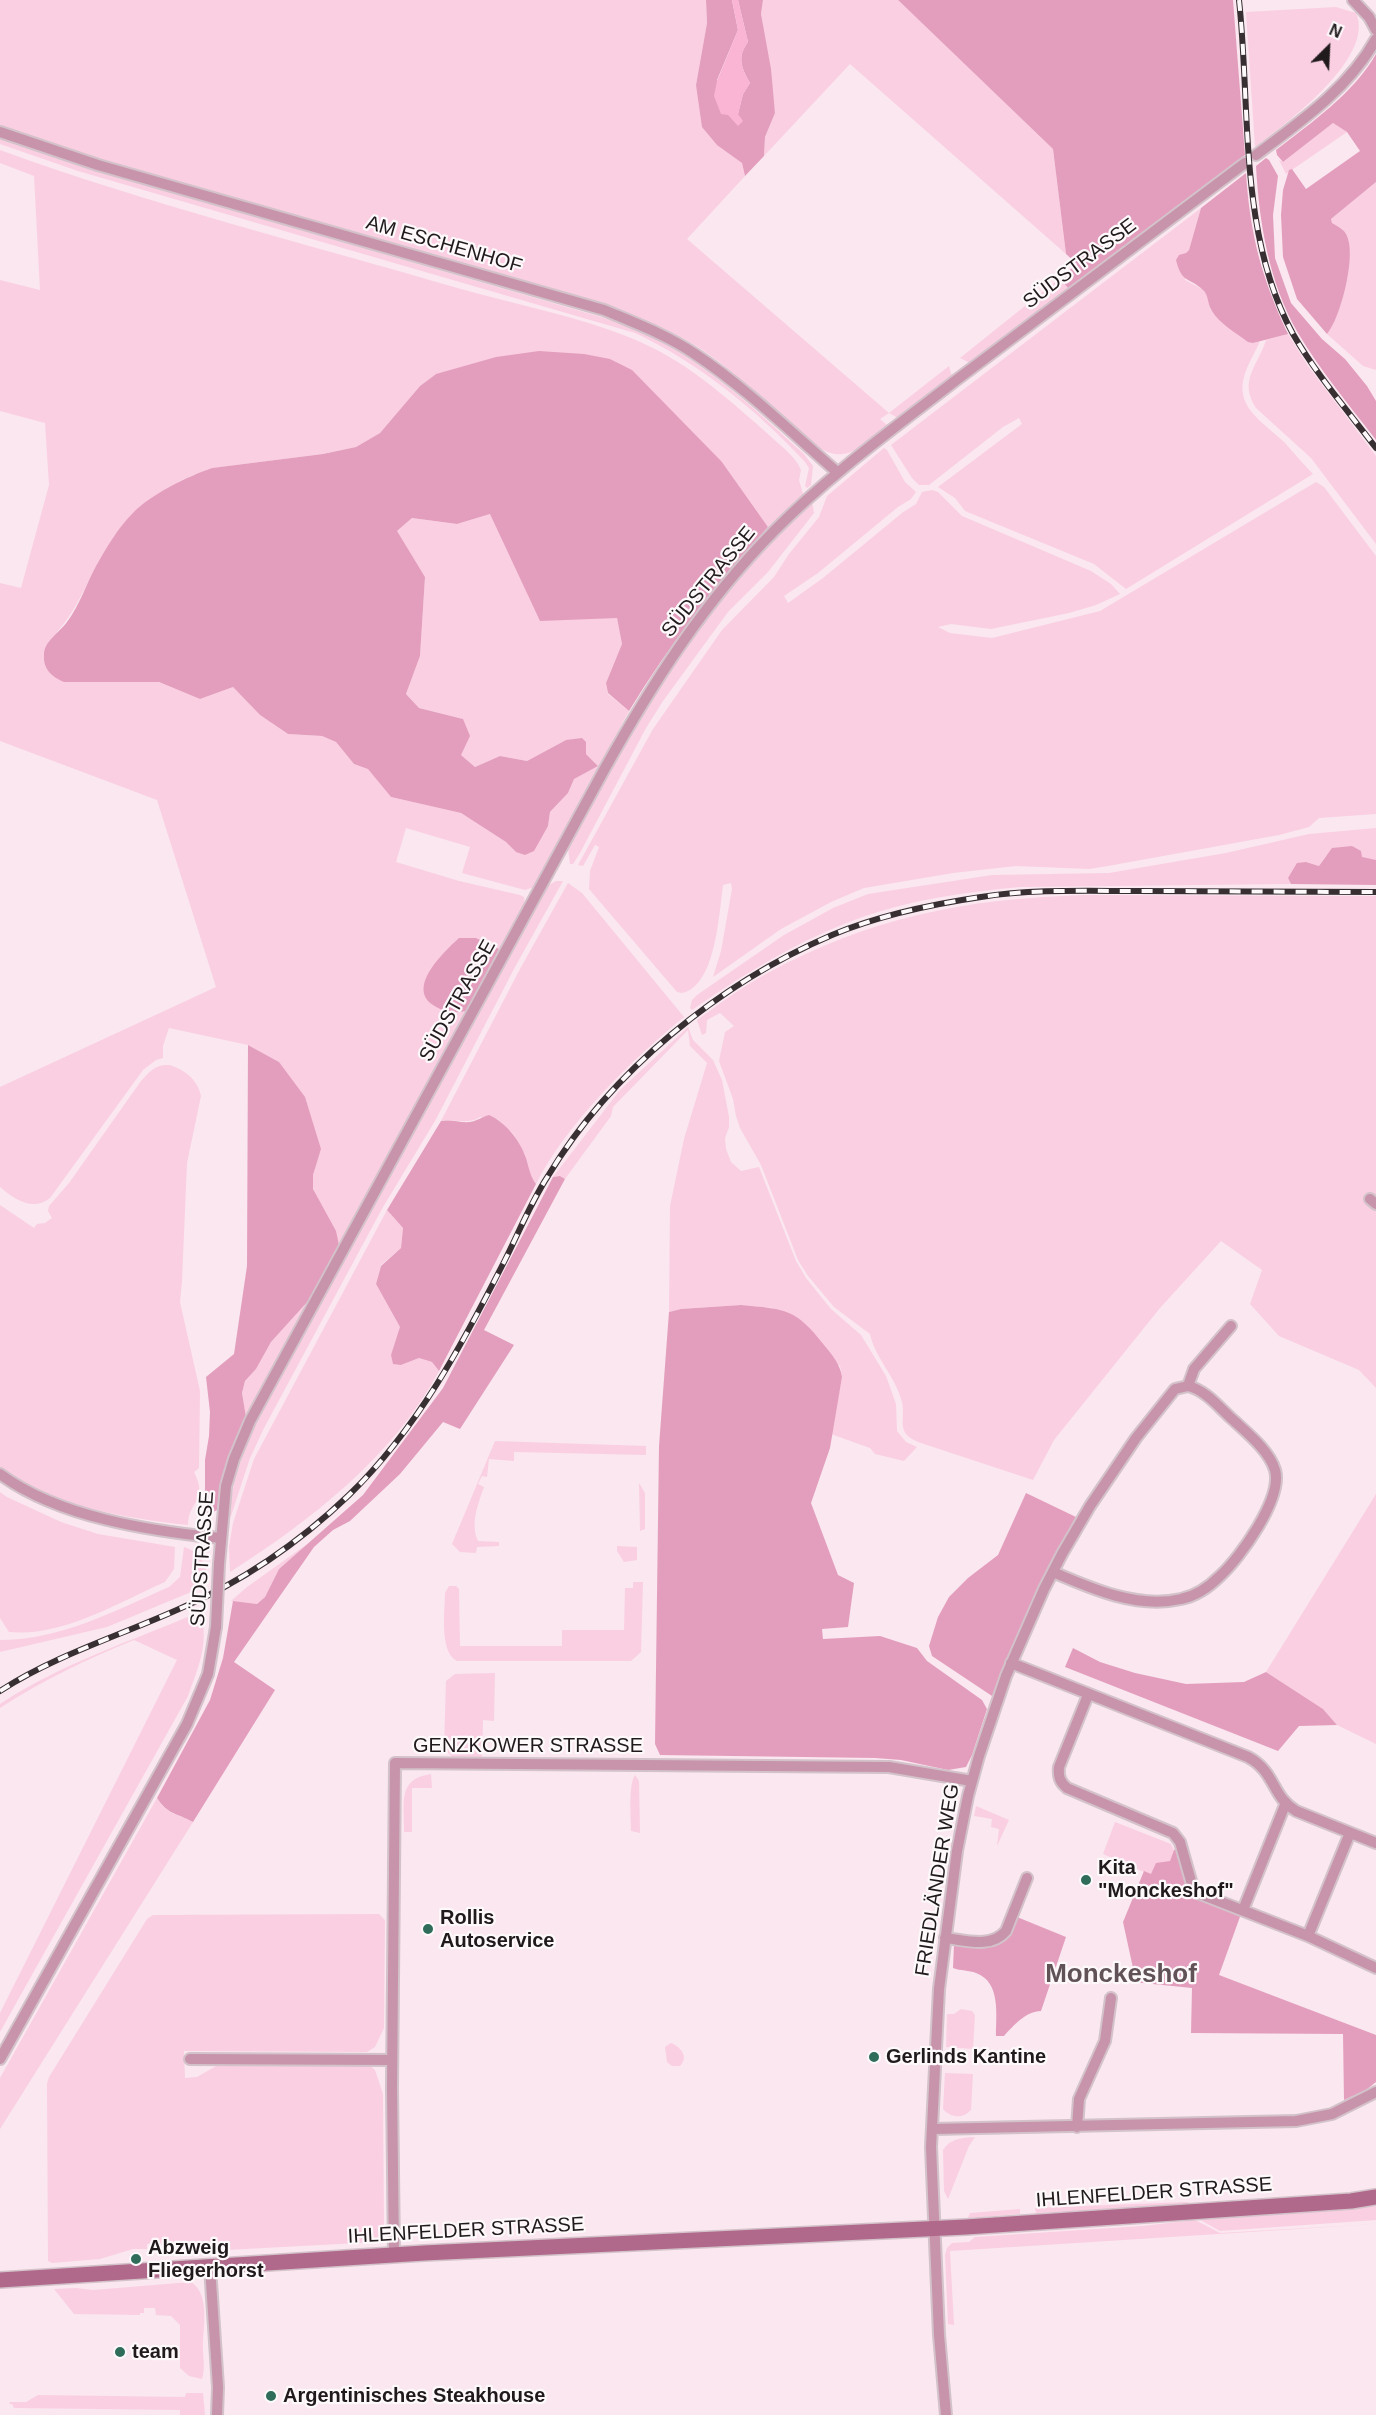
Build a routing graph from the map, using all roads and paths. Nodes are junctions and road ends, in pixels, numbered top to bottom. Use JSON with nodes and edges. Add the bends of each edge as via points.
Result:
{"nodes":[{"id":1,"x":1353,"y":0,"type":"edge"},
{"id":2,"x":1376,"y":30,"type":"edge"},
{"id":3,"x":1376,"y":39,"type":"edge"},
{"id":4,"x":0,"y":132,"type":"edge"},
{"id":5,"x":1256,"y":155,"type":"dead end"},
{"id":6,"x":1245,"y":163,"type":"dead end"},
{"id":7,"x":837,"y":472,"type":"junction"},
{"id":8,"x":1231,"y":1326,"type":"dead end"},
{"id":9,"x":1188,"y":1386,"type":"junction"},
{"id":10,"x":0,"y":1474,"type":"edge"},
{"id":11,"x":220,"y":1538,"type":"junction"},
{"id":12,"x":1053,"y":1572,"type":"junction"},
{"id":13,"x":1011,"y":1663,"type":"junction"},
{"id":14,"x":1088,"y":1695,"type":"junction"},
{"id":15,"x":972,"y":1780,"type":"junction"},
{"id":16,"x":1285,"y":1804,"type":"junction"},
{"id":17,"x":1350,"y":1833,"type":"junction"},
{"id":18,"x":1376,"y":1843,"type":"edge"},
{"id":19,"x":1027,"y":1878,"type":"dead end"},
{"id":20,"x":1243,"y":1910,"type":"junction"},
{"id":21,"x":1308,"y":1936,"type":"junction"},
{"id":22,"x":945,"y":1938,"type":"junction"},
{"id":23,"x":1376,"y":1968,"type":"edge"},
{"id":24,"x":1111,"y":1998,"type":"dead end"},
{"id":25,"x":0,"y":2059,"type":"edge"},
{"id":26,"x":190,"y":2059,"type":"dead end"},
{"id":27,"x":392,"y":2060,"type":"junction"},
{"id":28,"x":1376,"y":2092,"type":"edge"},
{"id":29,"x":1077,"y":2127,"type":"junction"},
{"id":30,"x":933,"y":2129,"type":"junction"},
{"id":31,"x":1376,"y":2197,"type":"edge"},
{"id":32,"x":934,"y":2228,"type":"junction"},
{"id":33,"x":394,"y":2255,"type":"junction"},
{"id":34,"x":210,"y":2267,"type":"junction"},
{"id":35,"x":0,"y":2280,"type":"edge"},
{"id":36,"x":217,"y":2415,"type":"edge"},
{"id":37,"x":946,"y":2415,"type":"edge"}],
"edges":[{"from":1,"to":2,"type":"street"},
{"from":3,"to":5,"type":"street","via":[[1344,82]]},
{"from":4,"to":7,"type":"street","name":"AM ESCHENHOF","via":[[98,165],[604,310],[655,331],[694,353]]},
{"from":6,"to":7,"type":"street","name":"SÜDSTRASSE"},
{"from":7,"to":11,"type":"street","name":"SÜDSTRASSE","via":[[773,532],[722,588],[634,715],[250,1422],[226,1486]]},
{"from":8,"to":9,"type":"street","name":"FRIEDLÄNDER WEG","via":[[1194,1369]]},
{"from":9,"to":12,"type":"street","name":"FRIEDLÄNDER WEG","via":[[1175,1389],[1136,1438],[1090,1506]]},
{"from":9,"to":12,"type":"street","via":[[1201,1391],[1250,1436],[1275,1469],[1275,1490],[1250,1539],[1222,1575],[1196,1594],[1181,1599],[1128,1598]]},
{"from":10,"to":11,"type":"street","via":[[49,1500],[109,1520]]},
{"from":11,"to":25,"type":"street","name":"SÜDSTRASSE","bridge":true,"via":[[216,1627],[208,1674],[187,1724]]},
{"from":12,"to":13,"type":"street","name":"FRIEDLÄNDER WEG"},
{"from":13,"to":14,"type":"street"},
{"from":13,"to":15,"type":"street","name":"FRIEDLÄNDER WEG"},
{"from":14,"to":16,"type":"street","via":[[1260,1764]]},
{"from":14,"to":20,"type":"street","via":[[1059,1767],[1061,1783],[1173,1833],[1180,1842],[1195,1891]]},
{"from":15,"to":22,"type":"street","name":"FRIEDLÄNDER WEG"},
{"from":15,"to":27,"type":"street","name":"GENZKOWER STRASSE","via":[[889,1767],[395,1763]]},
{"from":16,"to":17,"type":"street"},
{"from":16,"to":20,"type":"street"},
{"from":17,"to":18,"type":"street"},
{"from":17,"to":21,"type":"street"},
{"from":19,"to":22,"type":"street","via":[[1001,1937],[985,1943]]},
{"from":20,"to":21,"type":"street"},
{"from":21,"to":23,"type":"street"},
{"from":22,"to":30,"type":"street","name":"FRIEDLÄNDER WEG"},
{"from":24,"to":29,"type":"street","via":[[1105,2041],[1079,2099]]},
{"from":26,"to":27,"type":"street"},
{"from":27,"to":33,"type":"street","name":"GENZKOWER STRASSE"},
{"from":28,"to":29,"type":"street","via":[[1332,2114],[1296,2121]]},
{"from":29,"to":30,"type":"street"},
{"from":30,"to":32,"type":"street","name":"FRIEDLÄNDER WEG"},
{"from":31,"to":32,"type":"main road","name":"IHLENFELDER STRASSE"},
{"from":32,"to":33,"type":"main road","name":"IHLENFELDER STRASSE"},
{"from":32,"to":37,"type":"street"},
{"from":33,"to":34,"type":"main road","name":"IHLENFELDER STRASSE"},
{"from":34,"to":35,"type":"main road","name":"IHLENFELDER STRASSE"},
{"from":34,"to":36,"type":"street"}]}
